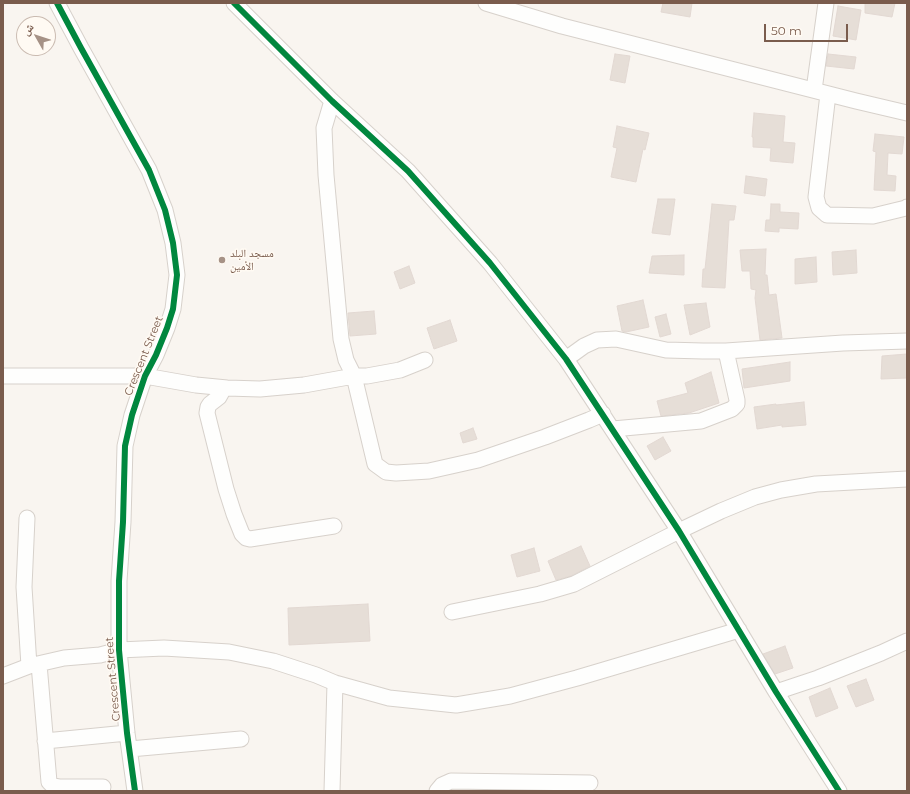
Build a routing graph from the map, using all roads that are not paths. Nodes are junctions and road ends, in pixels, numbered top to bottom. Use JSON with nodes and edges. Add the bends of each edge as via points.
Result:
{"nodes":[{"id":1,"x":57,"y":3,"type":"edge"},
{"id":2,"x":234,"y":3,"type":"edge"},
{"id":3,"x":486,"y":3,"type":"edge"},
{"id":4,"x":826,"y":3,"type":"edge"},
{"id":5,"x":821,"y":92,"type":"junction"},
{"id":6,"x":332,"y":101,"type":"junction"},
{"id":7,"x":907,"y":113,"type":"edge"},
{"id":8,"x":907,"y":207,"type":"edge"},
{"id":9,"x":907,"y":341,"type":"edge"},
{"id":10,"x":726,"y":351,"type":"junction"},
{"id":11,"x":566,"y":359,"type":"junction"},
{"id":12,"x":425,"y":360,"type":"dead end"},
{"id":13,"x":3,"y":376,"type":"edge"},
{"id":14,"x":145,"y":376,"type":"junction"},
{"id":15,"x":354,"y":376,"type":"junction"},
{"id":16,"x":224,"y":388,"type":"junction"},
{"id":17,"x":603,"y":414,"type":"junction"},
{"id":18,"x":613,"y":429,"type":"junction"},
{"id":19,"x":907,"y":479,"type":"edge"},
{"id":20,"x":27,"y":518,"type":"dead end"},
{"id":21,"x":334,"y":526,"type":"dead end"},
{"id":22,"x":679,"y":530,"type":"junction"},
{"id":23,"x":452,"y":612,"type":"dead end"},
{"id":24,"x":739,"y":630,"type":"junction"},
{"id":25,"x":907,"y":641,"type":"edge"},
{"id":26,"x":119,"y":650,"type":"junction"},
{"id":27,"x":34,"y":665,"type":"junction"},
{"id":28,"x":3,"y":676,"type":"edge"},
{"id":29,"x":335,"y":684,"type":"junction"},
{"id":30,"x":776,"y":692,"type":"junction"},
{"id":31,"x":127,"y":733,"type":"junction"},
{"id":32,"x":241,"y":738,"type":"dead end"},
{"id":33,"x":45,"y":741,"type":"junction"},
{"id":34,"x":130,"y":749,"type":"junction"},
{"id":35,"x":590,"y":783,"type":"dead end"},
{"id":36,"x":103,"y":786,"type":"dead end"},
{"id":37,"x":135,"y":791,"type":"edge"},
{"id":38,"x":332,"y":791,"type":"edge"},
{"id":39,"x":437,"y":791,"type":"edge"},
{"id":40,"x":839,"y":791,"type":"edge"}],
"edges":[{"from":1,"to":14,"type":"street","name":"Crescent Street","via":[[149,170],[165,210],[173,243],[177,275],[173,309],[156,355]]},
{"from":2,"to":6,"type":"street"},
{"from":3,"to":5,"type":"street","via":[[562,26]]},
{"from":4,"to":5,"type":"street"},
{"from":5,"to":7,"type":"street"},
{"from":5,"to":8,"type":"street","via":[[816,197],[819,208],[827,215],[873,216]]},
{"from":6,"to":11,"type":"street","via":[[408,171],[490,263]]},
{"from":6,"to":15,"type":"street","via":[[324,128],[326,176],[341,339],[346,360]]},
{"from":9,"to":10,"type":"street","via":[[843,342]]},
{"from":10,"to":11,"type":"street","via":[[666,350],[616,339],[597,340]]},
{"from":10,"to":18,"type":"street","via":[[737,400],[732,409],[701,421]]},
{"from":11,"to":17,"type":"street"},
{"from":12,"to":15,"type":"street","via":[[400,370]]},
{"from":13,"to":14,"type":"street"},
{"from":14,"to":16,"type":"street"},
{"from":14,"to":26,"type":"street","name":"Crescent Street","via":[[125,446],[119,581]]},
{"from":15,"to":16,"type":"street","via":[[260,390]]},
{"from":15,"to":17,"type":"street","via":[[376,464],[391,473],[429,471],[478,460]]},
{"from":16,"to":21,"type":"street","via":[[208,407],[207,413],[226,490],[242,534],[250,539]]},
{"from":17,"to":18,"type":"street"},
{"from":18,"to":22,"type":"street"},
{"from":19,"to":22,"type":"street","via":[[816,484],[781,490],[755,497]]},
{"from":20,"to":27,"type":"street","via":[[24,587]]},
{"from":22,"to":23,"type":"street","via":[[574,584],[540,594]]},
{"from":22,"to":24,"type":"street"},
{"from":24,"to":29,"type":"street","via":[[510,696],[456,705],[389,698]]},
{"from":24,"to":30,"type":"street"},
{"from":25,"to":30,"type":"street"},
{"from":26,"to":27,"type":"street"},
{"from":26,"to":29,"type":"street","via":[[164,648],[229,652],[274,662],[316,675]]},
{"from":26,"to":31,"type":"street","name":"Crescent Street"},
{"from":27,"to":28,"type":"street"},
{"from":27,"to":33,"type":"street"},
{"from":29,"to":38,"type":"street"},
{"from":30,"to":40,"type":"street"},
{"from":31,"to":33,"type":"street"},
{"from":31,"to":34,"type":"street","name":"Crescent Street"},
{"from":32,"to":34,"type":"street"},
{"from":33,"to":36,"type":"street","via":[[49,782],[53,786]]},
{"from":34,"to":37,"type":"street","name":"Crescent Street"},
{"from":35,"to":39,"type":"street","via":[[451,781]]}]}
